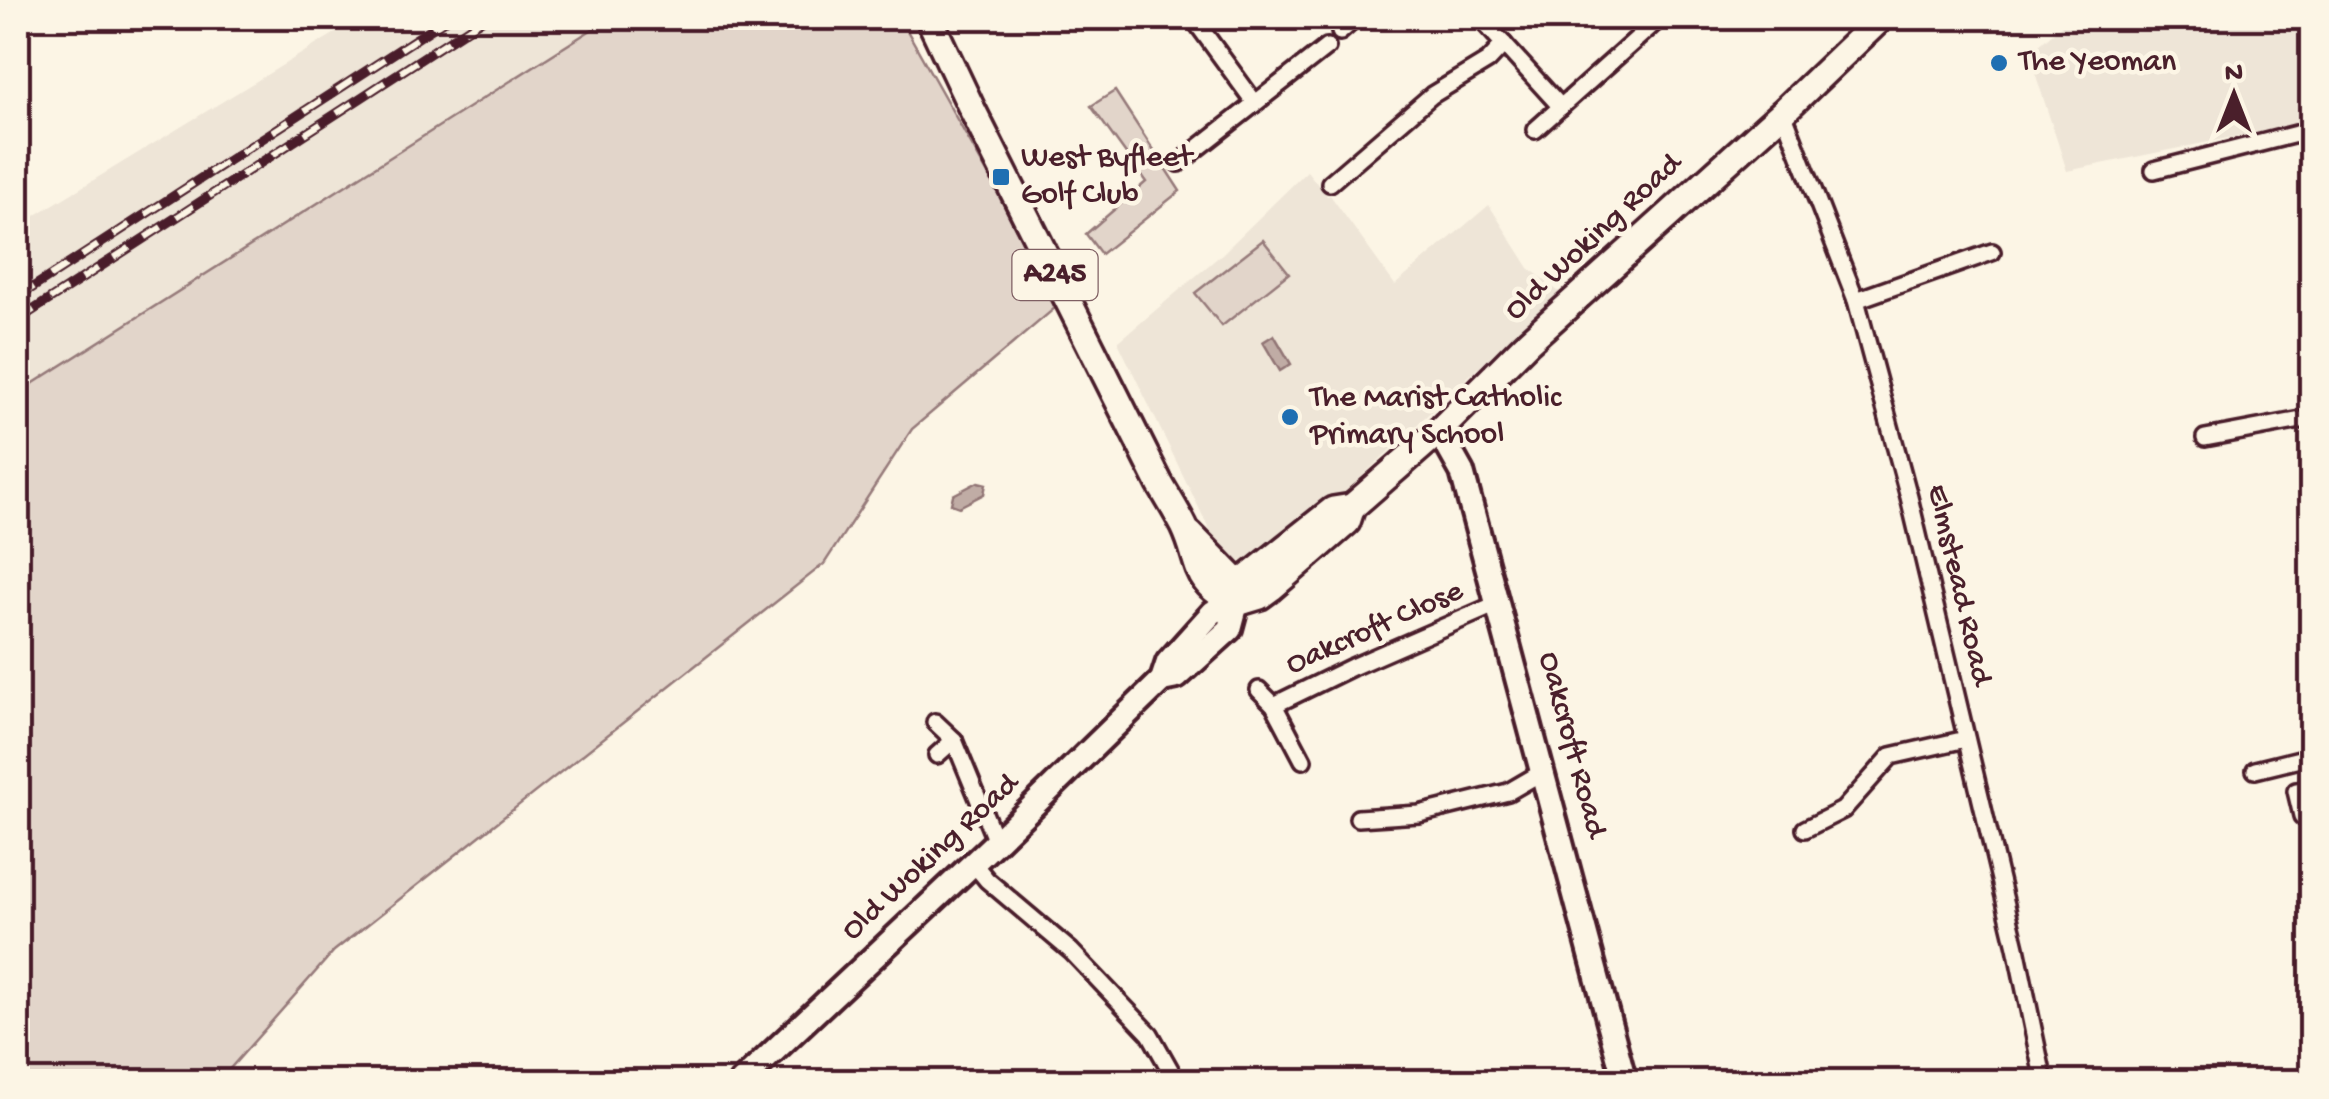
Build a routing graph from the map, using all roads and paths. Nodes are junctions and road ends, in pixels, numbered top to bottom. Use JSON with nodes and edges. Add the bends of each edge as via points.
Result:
{"nodes":[{"id":1,"x":930,"y":18,"type":"edge"},
{"id":2,"x":1193,"y":18,"type":"edge"},
{"id":3,"x":1356,"y":18,"type":"edge"},
{"id":4,"x":1480,"y":18,"type":"edge"},
{"id":5,"x":1660,"y":18,"type":"edge"},
{"id":6,"x":1880,"y":18,"type":"edge"},
{"id":7,"x":1340,"y":32,"type":"dead end"},
{"id":8,"x":1504,"y":44,"type":"junction"},
{"id":9,"x":1327,"y":47,"type":"dead end"},
{"id":10,"x":1255,"y":104,"type":"junction"},
{"id":11,"x":1561,"y":106,"type":"junction"},
{"id":12,"x":1783,"y":112,"type":"junction"},
{"id":13,"x":1534,"y":130,"type":"dead end"},
{"id":14,"x":2312,"y":130,"type":"edge"},
{"id":15,"x":1179,"y":163,"type":"dead end"},
{"id":16,"x":2154,"y":170,"type":"dead end"},
{"id":17,"x":1330,"y":183,"type":"dead end"},
{"id":18,"x":1992,"y":252,"type":"dead end"},
{"id":19,"x":1856,"y":300,"type":"junction"},
{"id":20,"x":2312,"y":418,"type":"edge"},
{"id":21,"x":1440,"y":431,"type":"junction"},
{"id":22,"x":2204,"y":438,"type":"dead end"},
{"id":23,"x":1237,"y":603,"type":"junction"},
{"id":24,"x":1499,"y":603,"type":"junction"},
{"id":25,"x":1258,"y":690,"type":"dead end"},
{"id":26,"x":1274,"y":705,"type":"junction"},
{"id":27,"x":935,"y":722,"type":"dead end"},
{"id":28,"x":1966,"y":739,"type":"junction"},
{"id":29,"x":954,"y":740,"type":"junction"},
{"id":30,"x":937,"y":755,"type":"dead end"},
{"id":31,"x":2312,"y":756,"type":"edge"},
{"id":32,"x":1303,"y":760,"type":"dead end"},
{"id":33,"x":2256,"y":770,"type":"dead end"},
{"id":34,"x":1544,"y":771,"type":"junction"},
{"id":35,"x":2312,"y":788,"type":"edge"},
{"id":36,"x":2302,"y":816,"type":"dead end"},
{"id":37,"x":1358,"y":818,"type":"dead end"},
{"id":38,"x":1805,"y":829,"type":"dead end"},
{"id":39,"x":996,"y":842,"type":"junction"},
{"id":40,"x":972,"y":863,"type":"junction"},
{"id":41,"x":741,"y":1082,"type":"edge"},
{"id":42,"x":1176,"y":1082,"type":"edge"},
{"id":43,"x":1625,"y":1082,"type":"edge"},
{"id":44,"x":2044,"y":1082,"type":"edge"}],
"edges":[{"from":1,"to":23,"type":"main road","number":"A245","via":[[1186,530],[1192,555],[1215,594]]},
{"from":2,"to":10,"type":"street"},
{"from":3,"to":7,"type":"street"},
{"from":4,"to":8,"type":"street"},
{"from":5,"to":11,"type":"street"},
{"from":6,"to":12,"type":"main road","name":"Old Woking Road"},
{"from":8,"to":11,"type":"street"},
{"from":8,"to":17,"type":"street","via":[[1432,95]]},
{"from":9,"to":10,"type":"street"},
{"from":10,"to":15,"type":"street"},
{"from":11,"to":13,"type":"street"},
{"from":12,"to":19,"type":"street","name":"Elmstead Road"},
{"from":12,"to":21,"type":"main road","name":"Old Woking Road"},
{"from":14,"to":16,"type":"street","via":[[2173,174]]},
{"from":18,"to":19,"type":"street"},
{"from":19,"to":28,"type":"street","name":"Elmstead Road"},
{"from":20,"to":22,"type":"street"},
{"from":21,"to":23,"type":"main road","name":"Old Woking Road","via":[[1352,507],[1333,510],[1246,579]]},
{"from":21,"to":24,"type":"main road","name":"Oakcroft Road","via":[[1462,472]]},
{"from":23,"to":39,"type":"main road","name":"Old Woking Road","via":[[1213,612],[1168,662],[1162,680]]},
{"from":24,"to":26,"type":"street","name":"Oakcroft Close"},
{"from":24,"to":34,"type":"main road","name":"Oakcroft Road"},
{"from":25,"to":26,"type":"street","name":"Oakcroft Close"},
{"from":26,"to":32,"type":"street","name":"Oakcroft Close"},
{"from":27,"to":29,"type":"street"},
{"from":28,"to":38,"type":"street","via":[[1891,756],[1843,810]]},
{"from":28,"to":44,"type":"street","name":"Elmstead Road"},
{"from":29,"to":30,"type":"street"},
{"from":29,"to":39,"type":"street"},
{"from":31,"to":33,"type":"street"},
{"from":34,"to":37,"type":"street","via":[[1508,792],[1419,814]]},
{"from":34,"to":43,"type":"main road","name":"Oakcroft Road"},
{"from":35,"to":36,"type":"street","via":[[2296,791]]},
{"from":39,"to":40,"type":"main road","name":"Old Woking Road"},
{"from":40,"to":41,"type":"main road","name":"Old Woking Road"},
{"from":40,"to":42,"type":"street","via":[[1071,951],[1150,1034]]}]}
